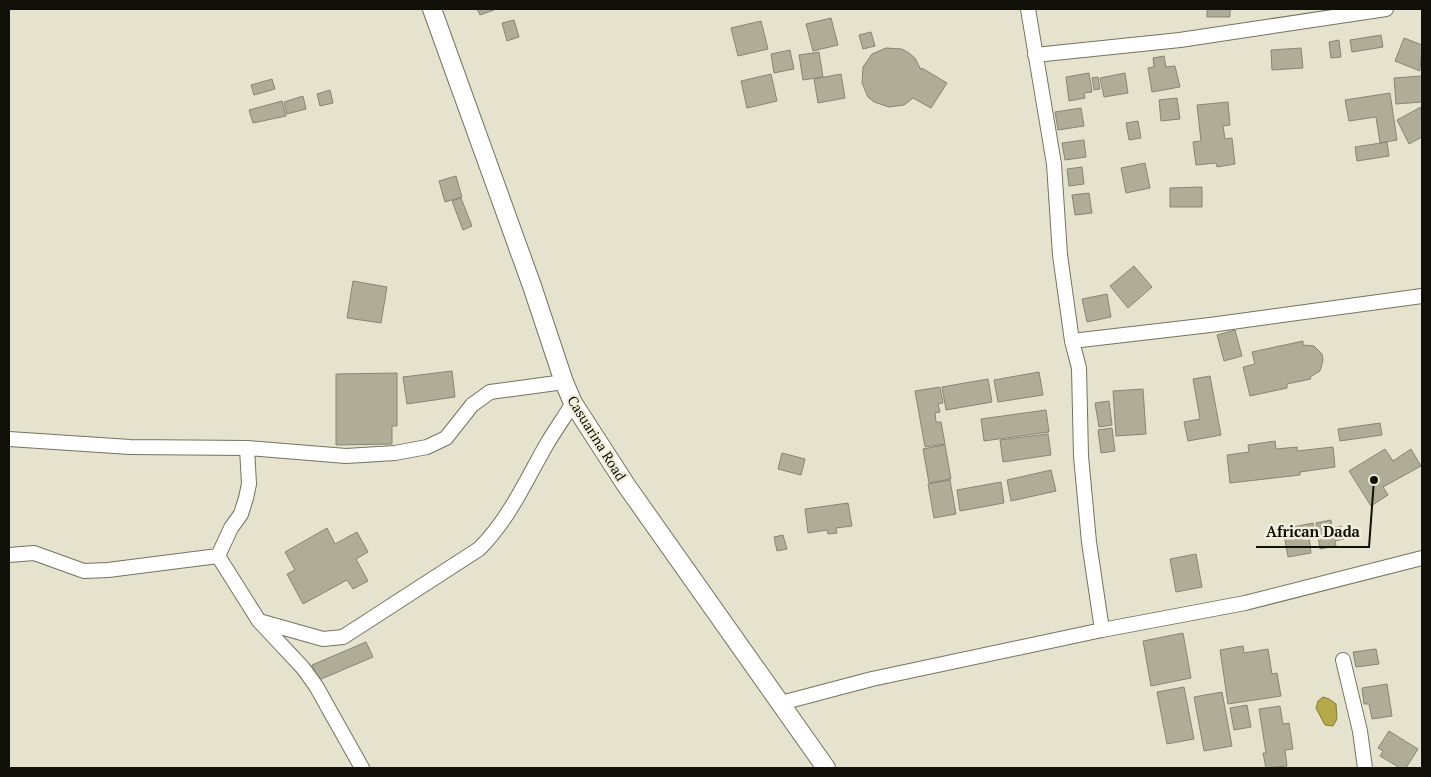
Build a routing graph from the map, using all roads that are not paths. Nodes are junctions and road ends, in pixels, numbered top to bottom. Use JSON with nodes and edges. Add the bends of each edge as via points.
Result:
{"nodes":[{"id":1,"x":432,"y":9,"type":"edge"},
{"id":2,"x":1028,"y":9,"type":"edge"},
{"id":3,"x":1386,"y":9,"type":"edge"},
{"id":4,"x":1035,"y":56,"type":"junction"},
{"id":5,"x":1422,"y":296,"type":"edge"},
{"id":6,"x":1072,"y":341,"type":"junction"},
{"id":7,"x":564,"y":382,"type":"junction"},
{"id":8,"x":573,"y":403,"type":"junction"},
{"id":9,"x":9,"y":439,"type":"edge"},
{"id":10,"x":247,"y":448,"type":"junction"},
{"id":11,"x":9,"y":555,"type":"edge"},
{"id":12,"x":218,"y":556,"type":"junction"},
{"id":13,"x":1422,"y":558,"type":"edge"},
{"id":14,"x":259,"y":621,"type":"junction"},
{"id":15,"x":1102,"y":630,"type":"junction"},
{"id":16,"x":1343,"y":660,"type":"dead end"},
{"id":17,"x":781,"y":703,"type":"junction"},
{"id":18,"x":362,"y":768,"type":"edge"},
{"id":19,"x":826,"y":768,"type":"edge"},
{"id":20,"x":1365,"y":768,"type":"edge"}],
"edges":[{"from":1,"to":7,"type":"street","name":"Casuarina Road"},
{"from":2,"to":4,"type":"street"},
{"from":3,"to":4,"type":"street","via":[[1180,40]]},
{"from":4,"to":6,"type":"street","via":[[1054,164],[1060,255]]},
{"from":5,"to":6,"type":"street"},
{"from":6,"to":15,"type":"street","via":[[1079,368],[1081,456]]},
{"from":7,"to":8,"type":"street","name":"Casuarina Road"},
{"from":7,"to":10,"type":"street","via":[[490,392],[472,405],[446,438],[428,447],[346,456]]},
{"from":8,"to":14,"type":"street","via":[[512,509],[479,549],[343,637],[324,639]]},
{"from":8,"to":17,"type":"street","name":"Casuarina Road","via":[[626,485]]},
{"from":9,"to":10,"type":"street"},
{"from":10,"to":12,"type":"street","via":[[249,484],[246,498]]},
{"from":11,"to":12,"type":"street","via":[[34,553],[84,571]]},
{"from":12,"to":14,"type":"street"},
{"from":13,"to":15,"type":"street","via":[[1245,603]]},
{"from":14,"to":18,"type":"street","via":[[316,686]]},
{"from":15,"to":17,"type":"street","via":[[872,679]]},
{"from":16,"to":20,"type":"street"},
{"from":17,"to":19,"type":"street","name":"Casuarina Road"}]}
